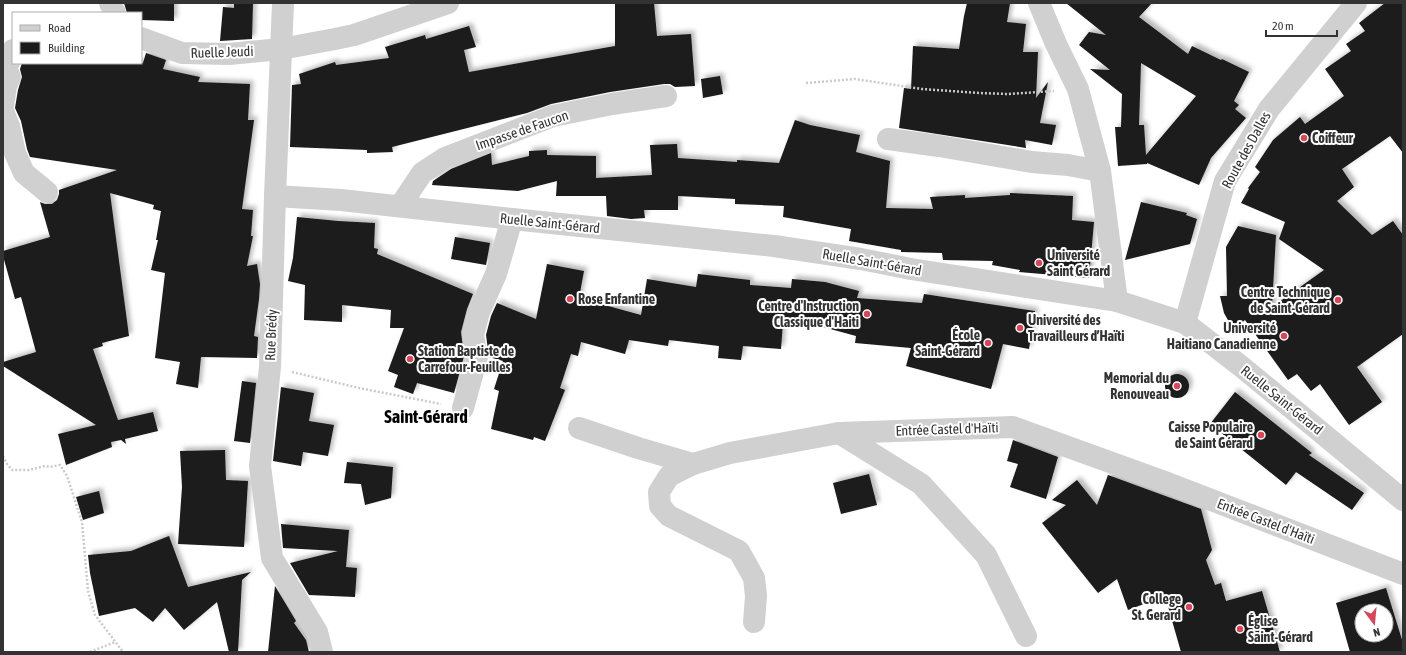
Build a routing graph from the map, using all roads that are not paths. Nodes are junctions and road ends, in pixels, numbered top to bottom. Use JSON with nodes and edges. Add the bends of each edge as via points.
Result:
{"nodes":[{"id":1,"x":110,"y":3,"type":"edge"},
{"id":2,"x":283,"y":3,"type":"edge"},
{"id":3,"x":448,"y":3,"type":"edge"},
{"id":4,"x":1039,"y":3,"type":"edge"},
{"id":5,"x":1356,"y":3,"type":"edge"},
{"id":6,"x":114,"y":12,"type":"edge"},
{"id":7,"x":142,"y":38,"type":"edge"},
{"id":8,"x":3,"y":43,"type":"edge"},
{"id":9,"x":281,"y":48,"type":"junction"},
{"id":10,"x":12,"y":49,"type":"edge"},
{"id":11,"x":12,"y":54,"type":"edge"},
{"id":12,"x":4,"y":92,"type":"edge"},
{"id":13,"x":666,"y":96,"type":"dead end"},
{"id":14,"x":3,"y":110,"type":"edge"},
{"id":15,"x":888,"y":139,"type":"dead end"},
{"id":16,"x":1100,"y":171,"type":"junction"},
{"id":17,"x":48,"y":192,"type":"dead end"},
{"id":18,"x":275,"y":196,"type":"junction"},
{"id":19,"x":400,"y":206,"type":"junction"},
{"id":20,"x":512,"y":219,"type":"junction"},
{"id":21,"x":1117,"y":301,"type":"junction"},
{"id":22,"x":1185,"y":323,"type":"junction"},
{"id":23,"x":463,"y":408,"type":"road end"},
{"id":24,"x":578,"y":428,"type":"dead end"},
{"id":25,"x":839,"y":433,"type":"junction"},
{"id":26,"x":693,"y":464,"type":"junction"},
{"id":27,"x":1403,"y":500,"type":"edge"},
{"id":28,"x":1403,"y":574,"type":"edge"},
{"id":29,"x":754,"y":622,"type":"dead end"},
{"id":30,"x":1026,"y":636,"type":"dead end"},
{"id":31,"x":322,"y":652,"type":"edge"}],
"edges":[{"from":1,"to":6,"type":"street"},
{"from":2,"to":9,"type":"street","name":"Rue Brédy"},
{"from":3,"to":9,"type":"street","name":"Ruelle Jeudi","via":[[354,35]]},
{"from":4,"to":16,"type":"street","via":[[1078,89]]},
{"from":5,"to":22,"type":"street","name":"Route des Dalles","via":[[1269,108],[1225,180]]},
{"from":7,"to":9,"type":"street","name":"Ruelle Jeudi","via":[[182,53],[229,54]]},
{"from":8,"to":10,"type":"street"},
{"from":9,"to":18,"type":"street","name":"Rue Brédy"},
{"from":11,"to":12,"type":"street","via":[[6,69],[10,76]]},
{"from":13,"to":19,"type":"street","name":"Impasse de Faucon","via":[[553,116],[445,158],[422,173]]},
{"from":14,"to":17,"type":"street","via":[[15,153],[24,173]]},
{"from":15,"to":16,"type":"street"},
{"from":16,"to":21,"type":"street"},
{"from":18,"to":19,"type":"street","name":"Ruelle Saint-Gérard"},
{"from":18,"to":31,"type":"street","name":"Rue Brédy","via":[[270,367],[260,466],[272,558],[317,632]]},
{"from":19,"to":20,"type":"street","name":"Ruelle Saint-Gérard"},
{"from":20,"to":21,"type":"street","name":"Ruelle Saint-Gérard","via":[[774,246]]},
{"from":20,"to":23,"type":"street","via":[[496,274],[479,312],[473,335],[477,357]]},
{"from":21,"to":22,"type":"street","name":"Ruelle Saint-Gérard"},
{"from":22,"to":27,"type":"street","name":"Ruelle Saint-Gérard"},
{"from":24,"to":26,"type":"street"},
{"from":25,"to":26,"type":"street","name":"Entrée Castel d'Haïti","via":[[730,453]]},
{"from":25,"to":28,"type":"street","name":"Entrée Castel d'Haïti","via":[[1013,427],[1165,482]]},
{"from":25,"to":30,"type":"street","via":[[921,484],[981,549]]},
{"from":26,"to":29,"type":"street","name":"Entrée Castel d'Haïti","via":[[669,476],[659,492],[660,506],[669,516],[739,550],[754,578]]}]}
